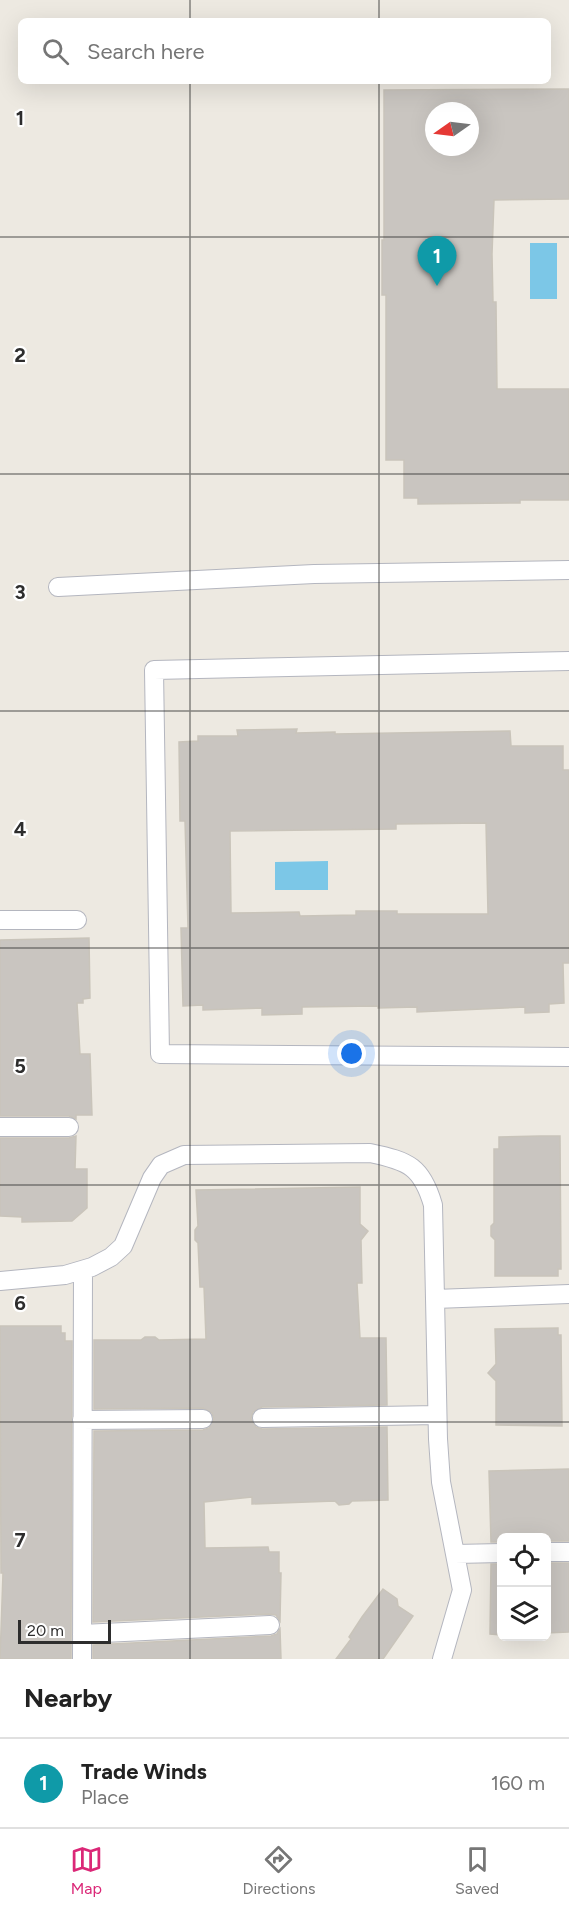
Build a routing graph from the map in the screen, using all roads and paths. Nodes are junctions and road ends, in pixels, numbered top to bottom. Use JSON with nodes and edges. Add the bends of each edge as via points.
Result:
{"nodes":[{"id":1,"x":569,"y":570,"type":"edge"},
{"id":2,"x":58,"y":587,"type":"dead end"},
{"id":3,"x":569,"y":661,"type":"edge"},
{"id":4,"x":0,"y":920,"type":"edge"},
{"id":5,"x":77,"y":920,"type":"dead end"},
{"id":6,"x":569,"y":1058,"type":"edge"},
{"id":7,"x":0,"y":1127,"type":"edge"},
{"id":8,"x":69,"y":1127,"type":"dead end"},
{"id":9,"x":83,"y":1270,"type":"junction"},
{"id":10,"x":0,"y":1281,"type":"edge"},
{"id":11,"x":569,"y":1294,"type":"edge"},
{"id":12,"x":435,"y":1299,"type":"junction"},
{"id":13,"x":437,"y":1415,"type":"junction"},
{"id":14,"x":262,"y":1418,"type":"dead end"},
{"id":15,"x":203,"y":1419,"type":"dead end"},
{"id":16,"x":82,"y":1420,"type":"junction"},
{"id":17,"x":551,"y":1552,"type":"edge"},
{"id":18,"x":569,"y":1552,"type":"edge"},
{"id":19,"x":497,"y":1553,"type":"edge"},
{"id":20,"x":455,"y":1554,"type":"junction"},
{"id":21,"x":270,"y":1625,"type":"dead end"},
{"id":22,"x":82,"y":1634,"type":"junction"},
{"id":23,"x":82,"y":1659,"type":"edge"},
{"id":24,"x":442,"y":1659,"type":"edge"}],
"edges":[{"from":1,"to":2,"type":"lane","via":[[314,574]]},
{"from":3,"to":6,"type":"lane","via":[[154,670],[160,1054]]},
{"from":4,"to":5,"type":"lane"},
{"from":7,"to":8,"type":"lane"},
{"from":9,"to":10,"type":"lane"},
{"from":9,"to":12,"type":"lane","via":[[111,1257],[123,1246],[161,1165],[184,1155],[370,1153],[412,1166],[428,1187],[434,1205]]},
{"from":9,"to":16,"type":"lane"},
{"from":11,"to":12,"type":"lane"},
{"from":12,"to":13,"type":"lane"},
{"from":13,"to":14,"type":"lane"},
{"from":13,"to":20,"type":"lane","via":[[441,1482]]},
{"from":15,"to":16,"type":"lane"},
{"from":16,"to":22,"type":"lane"},
{"from":17,"to":18,"type":"lane"},
{"from":19,"to":20,"type":"lane"},
{"from":20,"to":24,"type":"lane","via":[[462,1590]]},
{"from":21,"to":22,"type":"lane"},
{"from":22,"to":23,"type":"lane"}]}
